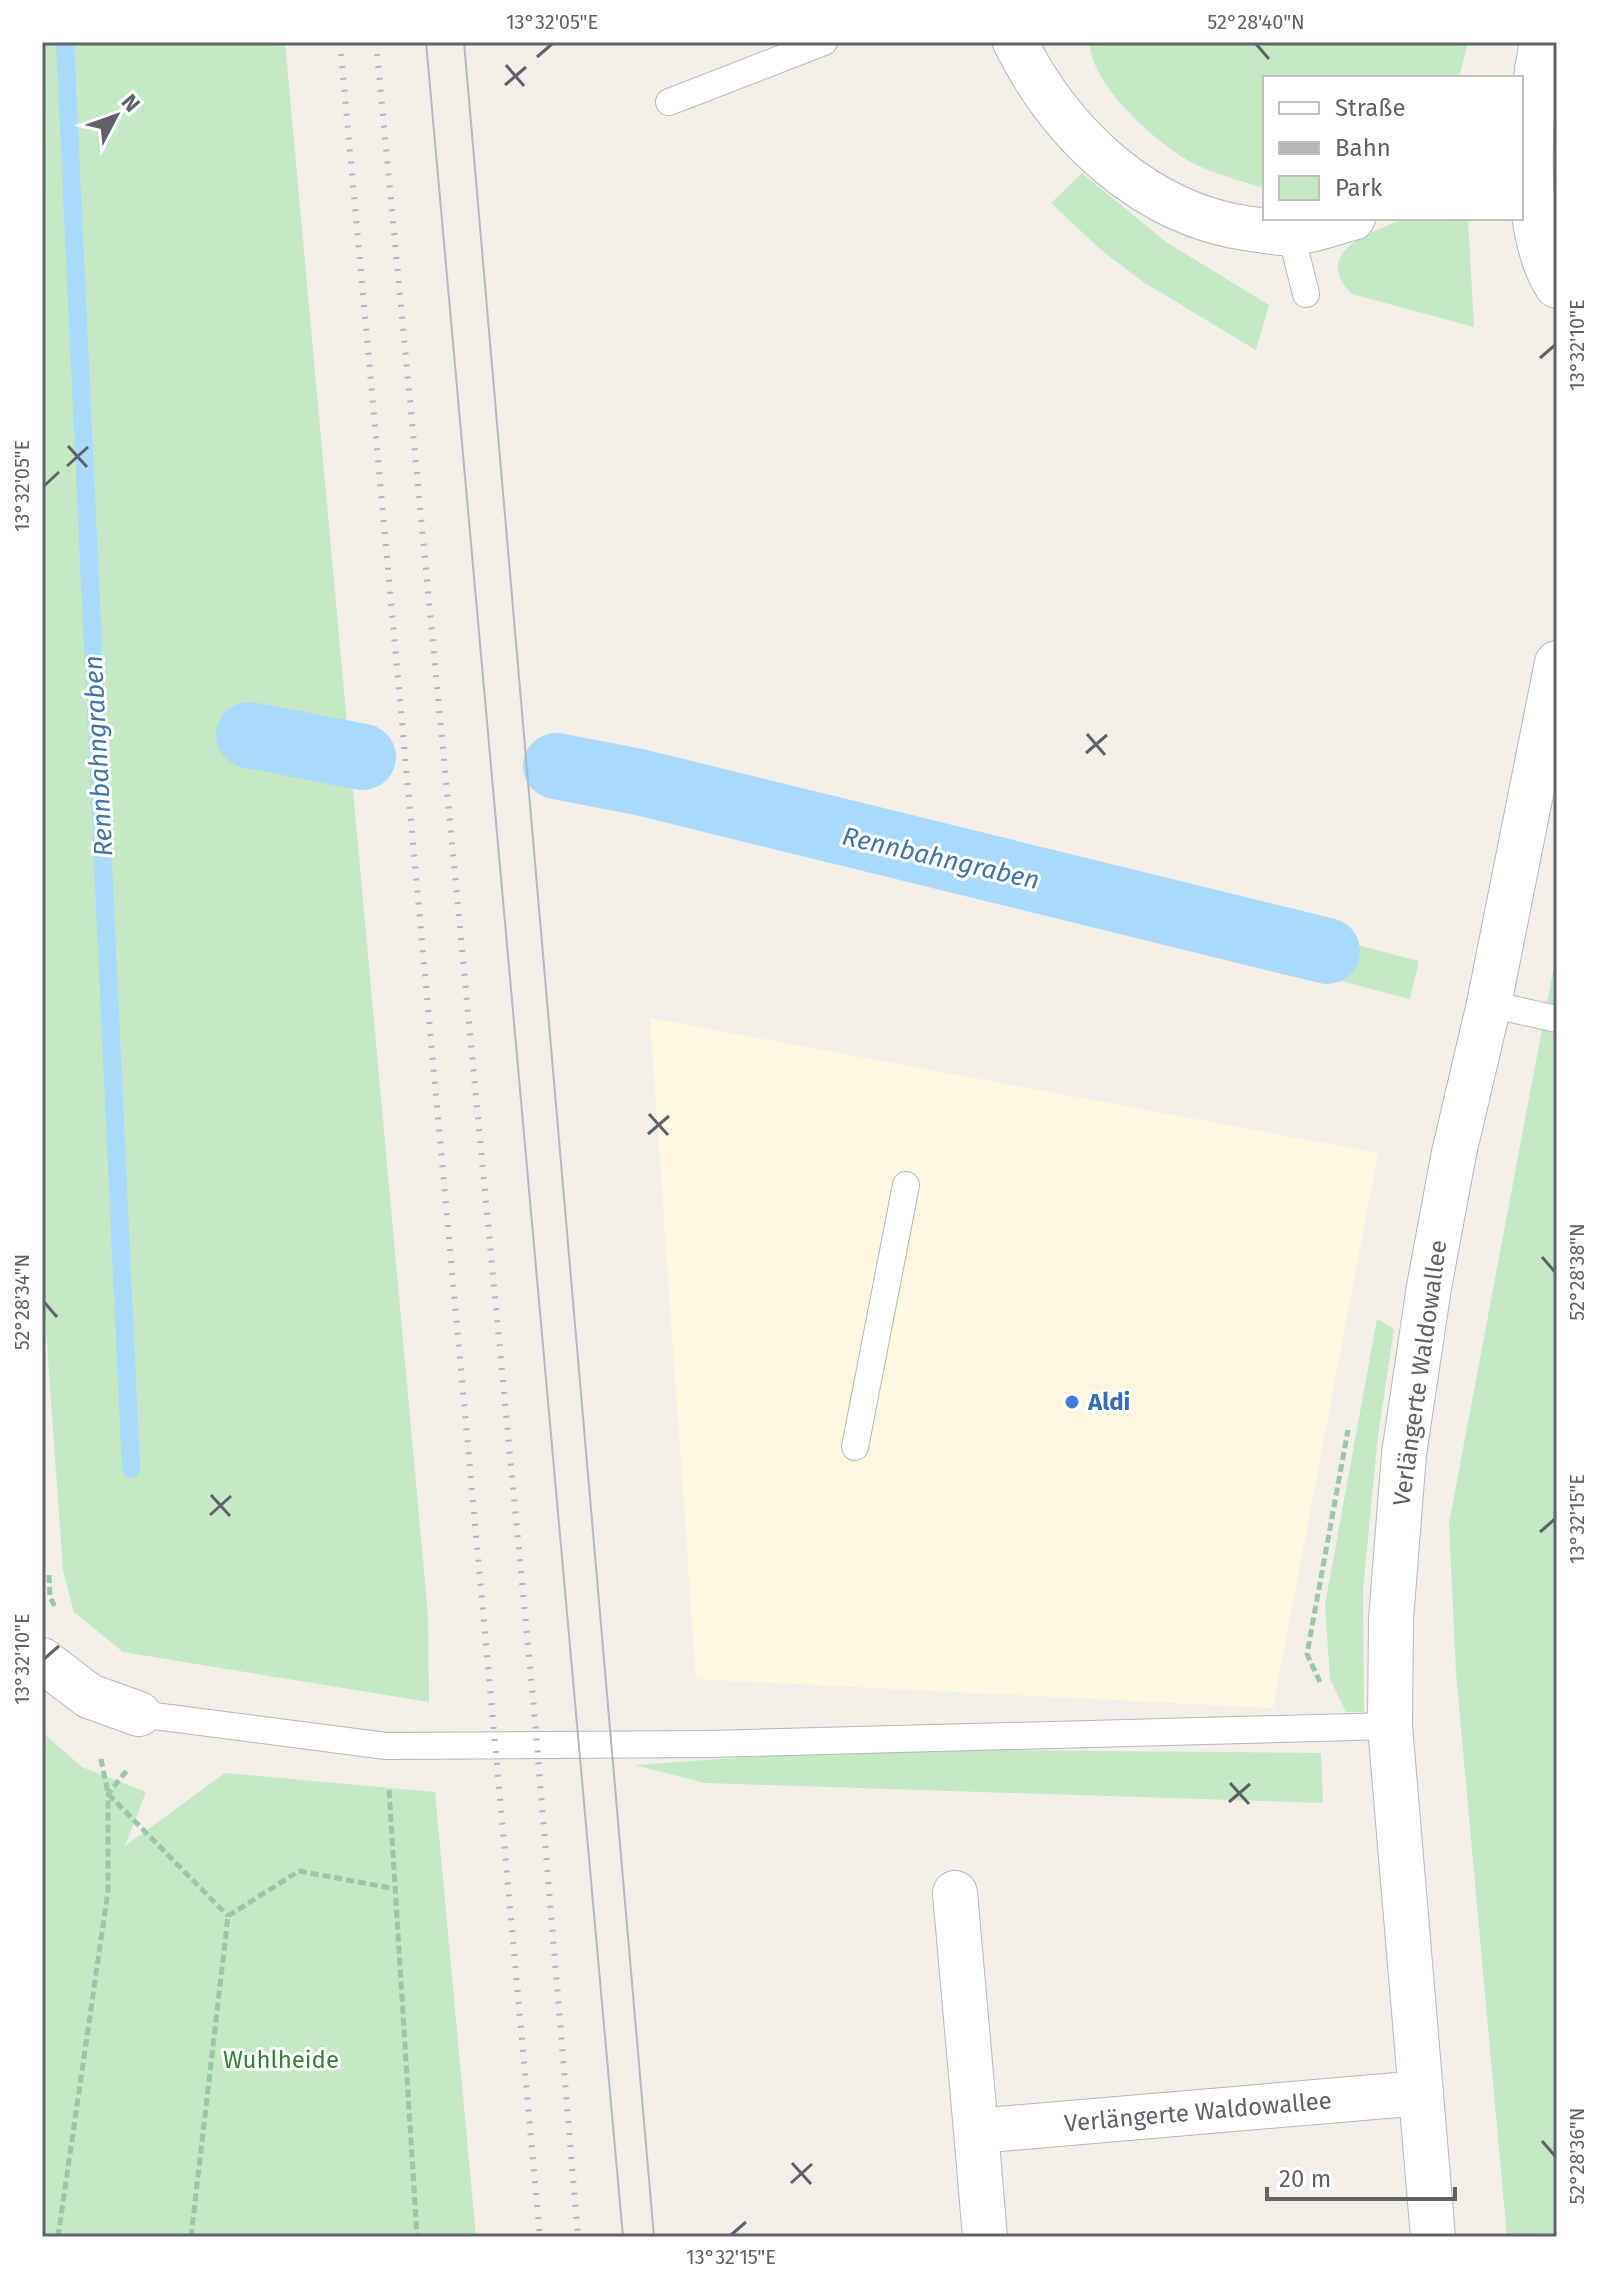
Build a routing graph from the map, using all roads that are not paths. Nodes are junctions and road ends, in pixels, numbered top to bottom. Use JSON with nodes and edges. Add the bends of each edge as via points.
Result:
{"nodes":[{"id":1,"x":824,"y":42,"type":"edge"},
{"id":2,"x":1015,"y":42,"type":"edge"},
{"id":3,"x":1542,"y":42,"type":"edge"},
{"id":4,"x":669,"y":102,"type":"dead end"},
{"id":5,"x":1525,"y":172,"type":"edge"},
{"id":6,"x":1345,"y":220,"type":"edge"},
{"id":7,"x":1291,"y":234,"type":"junction"},
{"id":8,"x":1557,"y":286,"type":"edge"},
{"id":9,"x":1306,"y":294,"type":"dead end"},
{"id":10,"x":1557,"y":663,"type":"edge"},
{"id":11,"x":1489,"y":1004,"type":"junction"},
{"id":12,"x":1557,"y":1019,"type":"edge"},
{"id":13,"x":906,"y":1185,"type":"dead end"},
{"id":14,"x":855,"y":1447,"type":"dead end"},
{"id":15,"x":42,"y":1660,"type":"edge"},
{"id":16,"x":155,"y":1717,"type":"joint"},
{"id":17,"x":1390,"y":1726,"type":"junction"},
{"id":18,"x":955,"y":1893,"type":"dead end"},
{"id":19,"x":1421,"y":2093,"type":"junction"},
{"id":20,"x":976,"y":2131,"type":"junction"},
{"id":21,"x":985,"y":2237,"type":"edge"},
{"id":22,"x":1433,"y":2237,"type":"edge"}],
"edges":[{"from":1,"to":4,"type":"lane"},
{"from":2,"to":7,"type":"street","via":[[1048,101],[1120,175],[1169,205],[1228,226]]},
{"from":3,"to":5,"type":"street"},
{"from":5,"to":8,"type":"street","via":[[1545,268]]},
{"from":6,"to":7,"type":"street"},
{"from":7,"to":9,"type":"lane"},
{"from":10,"to":11,"type":"street","name":"Verlängerte Waldowallee"},
{"from":11,"to":12,"type":"lane"},
{"from":11,"to":17,"type":"street","name":"Verlängerte Waldowallee","via":[[1454,1153],[1404,1454],[1391,1619]]},
{"from":13,"to":14,"type":"lane"},
{"from":15,"to":16,"type":"street","via":[[89,1696]]},
{"from":16,"to":17,"type":"lane","via":[[386,1746],[710,1744]]},
{"from":17,"to":19,"type":"street","name":"Verlängerte Waldowallee"},
{"from":18,"to":20,"type":"street"},
{"from":19,"to":20,"type":"street","name":"Verlängerte Waldowallee"},
{"from":19,"to":22,"type":"street","name":"Verlängerte Waldowallee"},
{"from":20,"to":21,"type":"street"}]}
